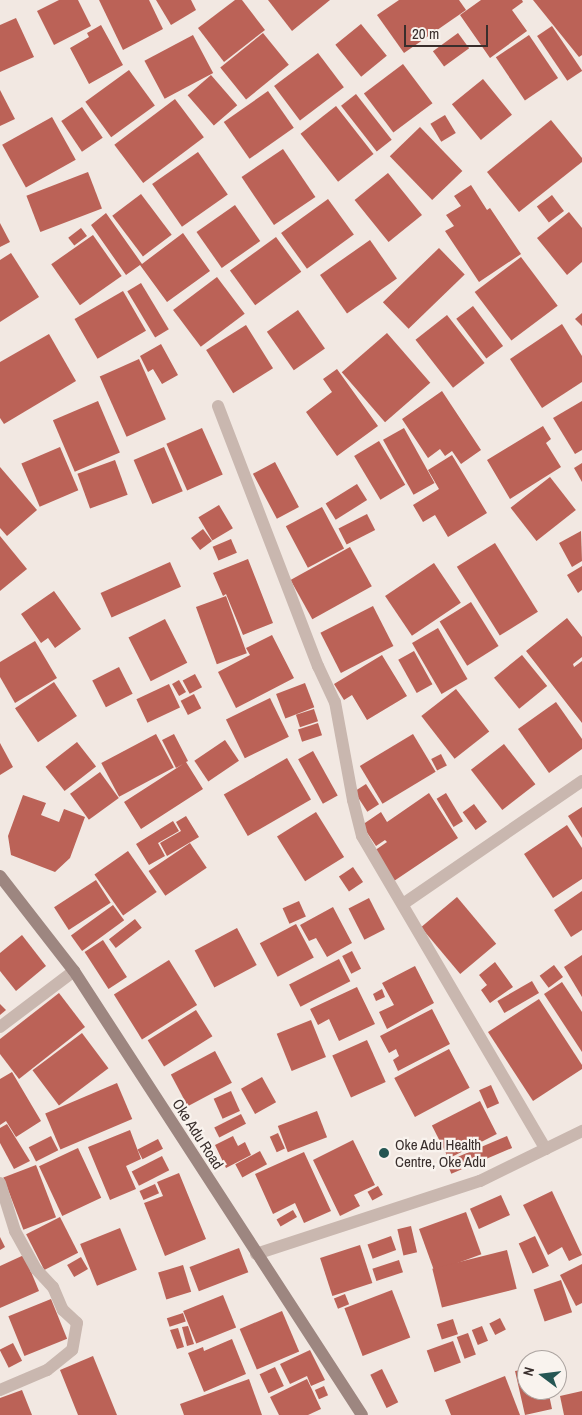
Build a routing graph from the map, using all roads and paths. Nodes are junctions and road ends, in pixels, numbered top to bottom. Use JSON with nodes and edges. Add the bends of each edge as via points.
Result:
{"nodes":[{"id":1,"x":218,"y":406,"type":"dead end"},
{"id":2,"x":582,"y":781,"type":"edge"},
{"id":3,"x":0,"y":876,"type":"edge"},
{"id":4,"x":402,"y":904,"type":"junction"},
{"id":5,"x":74,"y":971,"type":"junction"},
{"id":6,"x":0,"y":1027,"type":"edge"},
{"id":7,"x":582,"y":1131,"type":"edge"},
{"id":8,"x":546,"y":1149,"type":"junction"},
{"id":9,"x":0,"y":1183,"type":"edge"},
{"id":10,"x":256,"y":1254,"type":"junction"},
{"id":11,"x":0,"y":1390,"type":"edge"},
{"id":12,"x":362,"y":1415,"type":"edge"}],
"edges":[{"from":1,"to":4,"type":"street","via":[[318,666],[335,702],[362,836]]},
{"from":2,"to":4,"type":"street"},
{"from":3,"to":5,"type":"street","name":"Oke Adu Road"},
{"from":4,"to":8,"type":"street"},
{"from":5,"to":6,"type":"street"},
{"from":5,"to":10,"type":"street","name":"Oke Adu Road"},
{"from":7,"to":8,"type":"street"},
{"from":8,"to":10,"type":"street","via":[[480,1181]]},
{"from":9,"to":11,"type":"street","via":[[15,1231],[36,1269],[53,1287],[63,1310],[77,1323],[72,1350],[47,1370]]},
{"from":10,"to":12,"type":"street","name":"Oke Adu Road"}]}
